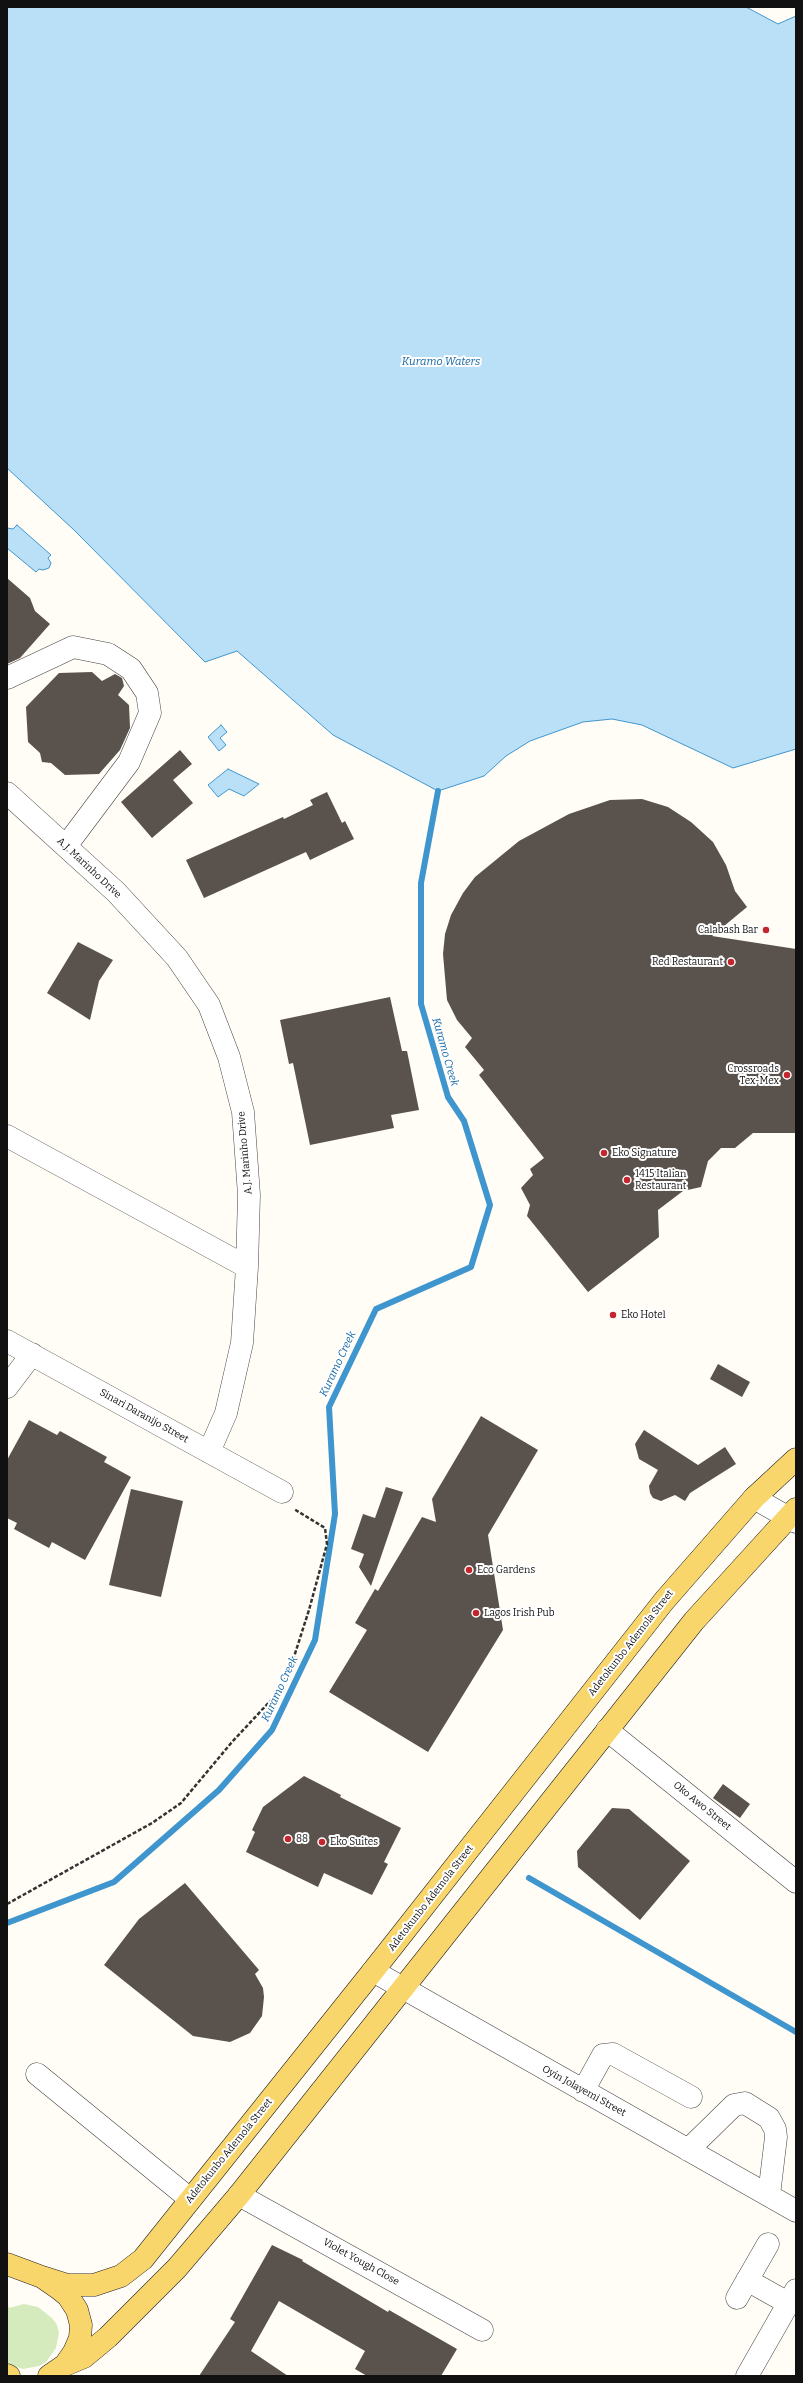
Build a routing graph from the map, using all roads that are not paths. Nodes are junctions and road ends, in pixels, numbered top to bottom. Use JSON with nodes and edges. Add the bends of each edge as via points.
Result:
{"nodes":[{"id":1,"x":7,"y":678,"type":"edge"},
{"id":2,"x":7,"y":793,"type":"edge"},
{"id":3,"x":66,"y":846,"type":"junction"},
{"id":4,"x":7,"y":1136,"type":"edge"},
{"id":5,"x":247,"y":1267,"type":"junction"},
{"id":6,"x":7,"y":1340,"type":"edge"},
{"id":7,"x":32,"y":1354,"type":"junction"},
{"id":8,"x":7,"y":1387,"type":"edge"},
{"id":9,"x":209,"y":1452,"type":"junction"},
{"id":10,"x":796,"y":1459,"type":"edge"},
{"id":11,"x":282,"y":1492,"type":"road end"},
{"id":12,"x":754,"y":1498,"type":"junction"},
{"id":13,"x":793,"y":1516,"type":"edge"},
{"id":14,"x":608,"y":1730,"type":"junction"},
{"id":15,"x":796,"y":1882,"type":"edge"},
{"id":16,"x":373,"y":1971,"type":"junction"},
{"id":17,"x":404,"y":1989,"type":"junction"},
{"id":18,"x":37,"y":2074,"type":"dead end"},
{"id":19,"x":583,"y":2091,"type":"junction"},
{"id":20,"x":691,"y":2097,"type":"dead end"},
{"id":21,"x":688,"y":2150,"type":"junction"},
{"id":22,"x":239,"y":2195,"type":"junction"},
{"id":23,"x":769,"y":2195,"type":"junction"},
{"id":24,"x":190,"y":2199,"type":"junction"},
{"id":25,"x":796,"y":2211,"type":"edge"},
{"id":26,"x":768,"y":2244,"type":"dead end"},
{"id":27,"x":7,"y":2264,"type":"edge"},
{"id":28,"x":42,"y":2277,"type":"junction"},
{"id":29,"x":792,"y":2296,"type":"edge"},
{"id":30,"x":482,"y":2330,"type":"dead end"},
{"id":31,"x":57,"y":2371,"type":"edge"},
{"id":32,"x":747,"y":2376,"type":"edge"}],
"edges":[{"from":1,"to":3,"type":"street","via":[[73,647],[108,654],[131,669],[147,693],[150,713],[129,762]]},
{"from":2,"to":3,"type":"street","name":"A.J. Marinho Drive"},
{"from":3,"to":5,"type":"street","name":"A.J. Marinho Drive","via":[[116,892],[177,958],[209,1005],[229,1057],[243,1112],[249,1195]]},
{"from":4,"to":5,"type":"street"},
{"from":5,"to":9,"type":"street","name":"A.J. Marinho Drive","via":[[242,1343],[226,1413]]},
{"from":6,"to":7,"type":"street","name":"Sinari Daranijo Street"},
{"from":7,"to":8,"type":"street"},
{"from":7,"to":9,"type":"street","name":"Sinari Daranijo Street"},
{"from":9,"to":11,"type":"street","name":"Sinari Daranijo Street"},
{"from":10,"to":12,"type":"main road","name":"Adetokunbo Ademola Street"},
{"from":12,"to":13,"type":"street"},
{"from":12,"to":16,"type":"main road","name":"Adetokunbo Ademola Street","via":[[664,1601]]},
{"from":13,"to":14,"type":"main road","via":[[694,1621]]},
{"from":14,"to":15,"type":"street","name":"Oko Awo Street"},
{"from":14,"to":17,"type":"main road"},
{"from":16,"to":17,"type":"street","name":"Oyin Jolayemi Street"},
{"from":16,"to":24,"type":"main road","name":"Adetokunbo Ademola Street"},
{"from":17,"to":19,"type":"street","name":"Oyin Jolayemi Street"},
{"from":17,"to":22,"type":"main road"},
{"from":18,"to":24,"type":"street"},
{"from":19,"to":20,"type":"street","via":[[604,2056],[613,2054]]},
{"from":19,"to":21,"type":"street","name":"Oyin Jolayemi Street"},
{"from":21,"to":23,"type":"street","name":"Oyin Jolayemi Street"},
{"from":21,"to":23,"type":"street","via":[[734,2105],[745,2103],[769,2118],[775,2129]]},
{"from":22,"to":30,"type":"street","name":"Violet Yough Close"},
{"from":22,"to":31,"type":"main road","via":[[139,2308],[84,2357]]},
{"from":23,"to":25,"type":"street","name":"Oyin Jolayemi Street"},
{"from":24,"to":28,"type":"main road","name":"Adetokunbo Ademola Street","via":[[143,2259],[121,2276],[94,2285],[67,2285]]},
{"from":26,"to":29,"type":"street","via":[[742,2289]]},
{"from":27,"to":28,"type":"main road"},
{"from":28,"to":31,"type":"main road","via":[[68,2296],[77,2310],[81,2325],[80,2338]]},
{"from":29,"to":32,"type":"street"}]}
